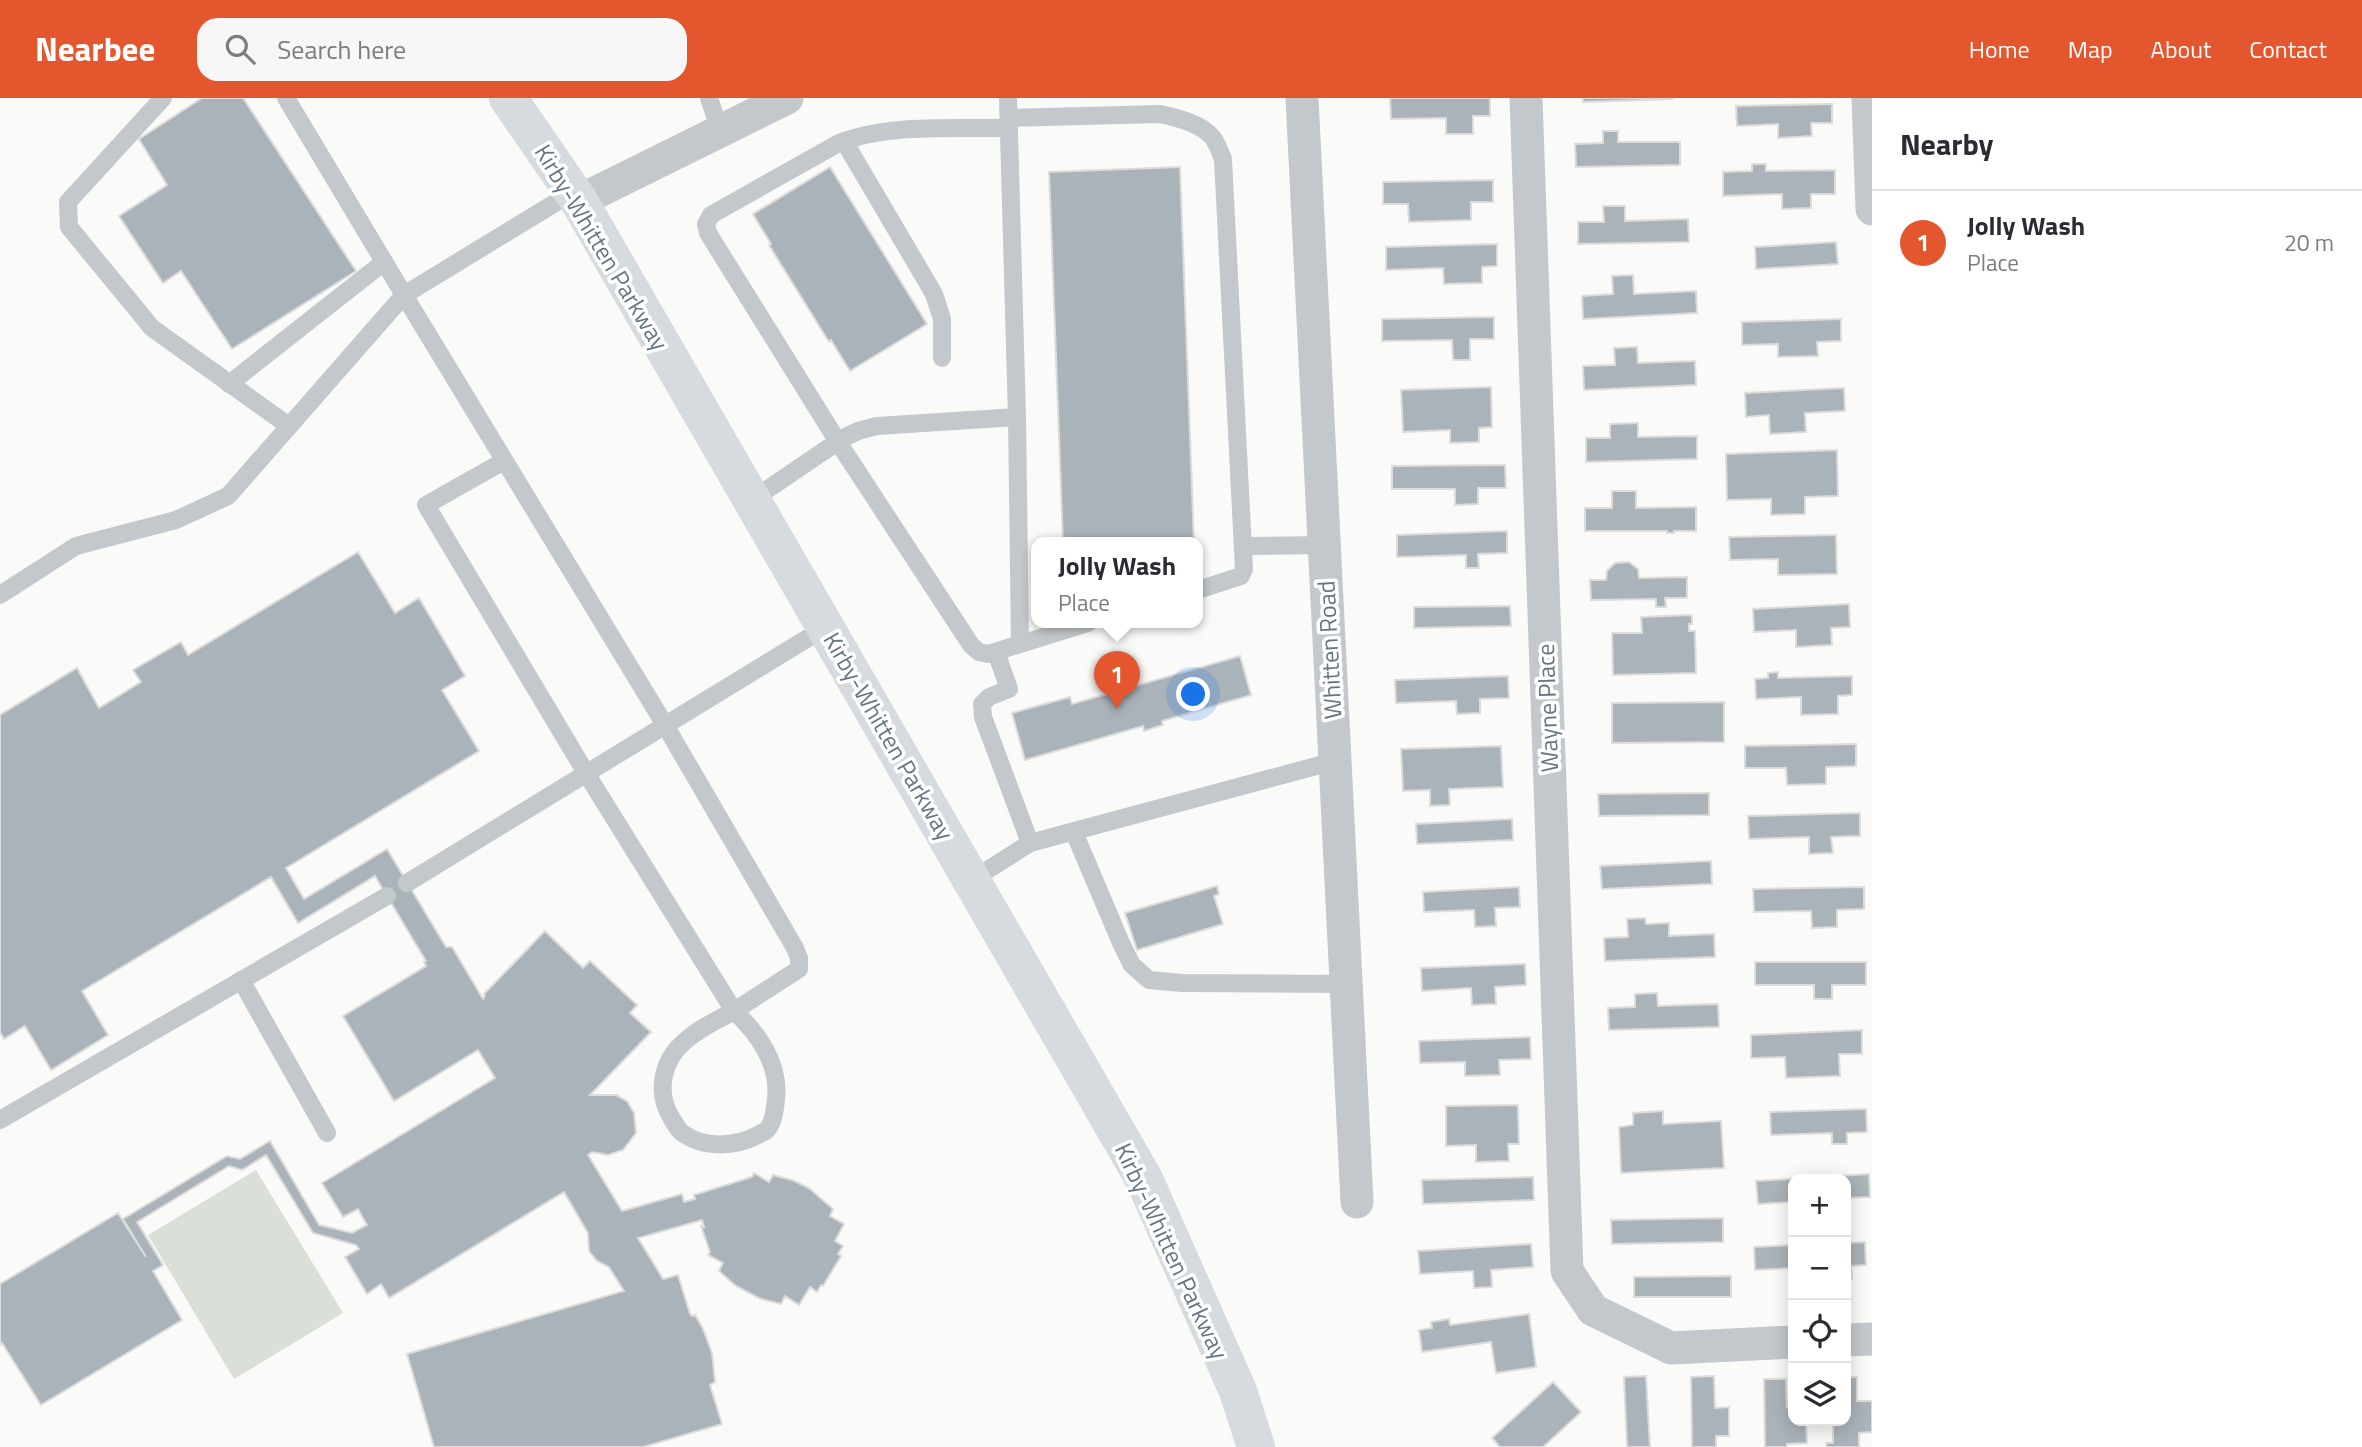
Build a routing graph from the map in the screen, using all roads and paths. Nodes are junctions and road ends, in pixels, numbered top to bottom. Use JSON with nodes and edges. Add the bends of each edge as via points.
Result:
{"nodes":[{"id":1,"x":163,"y":98,"type":"edge"},
{"id":2,"x":286,"y":98,"type":"edge"},
{"id":3,"x":508,"y":98,"type":"edge"},
{"id":4,"x":709,"y":98,"type":"edge"},
{"id":5,"x":787,"y":98,"type":"edge"},
{"id":6,"x":1008,"y":98,"type":"edge"},
{"id":7,"x":1302,"y":98,"type":"edge"},
{"id":8,"x":1526,"y":98,"type":"edge"},
{"id":9,"x":1868,"y":98,"type":"edge"},
{"id":10,"x":1009,"y":123,"type":"junction"},
{"id":11,"x":720,"y":131,"type":"junction"},
{"id":12,"x":844,"y":141,"type":"junction"},
{"id":13,"x":576,"y":196,"type":"junction"},
{"id":14,"x":1872,"y":209,"type":"edge"},
{"id":15,"x":384,"y":262,"type":"junction"},
{"id":16,"x":404,"y":295,"type":"junction"},
{"id":17,"x":942,"y":358,"type":"dead end"},
{"id":18,"x":229,"y":384,"type":"junction"},
{"id":19,"x":1017,"y":416,"type":"junction"},
{"id":20,"x":289,"y":426,"type":"junction"},
{"id":21,"x":838,"y":442,"type":"junction"},
{"id":22,"x":504,"y":461,"type":"junction"},
{"id":23,"x":752,"y":500,"type":"junction"},
{"id":24,"x":1324,"y":545,"type":"junction"},
{"id":25,"x":1243,"y":546,"type":"junction"},
{"id":26,"x":1203,"y":588,"type":"edge"},
{"id":27,"x":0,"y":595,"type":"edge"},
{"id":28,"x":825,"y":627,"type":"junction"},
{"id":29,"x":1072,"y":628,"type":"edge"},
{"id":30,"x":1020,"y":644,"type":"junction"},
{"id":31,"x":996,"y":652,"type":"junction"},
{"id":32,"x":665,"y":725,"type":"junction"},
{"id":33,"x":1335,"y":761,"type":"junction"},
{"id":34,"x":586,"y":773,"type":"junction"},
{"id":35,"x":1074,"y":832,"type":"junction"},
{"id":36,"x":1031,"y":843,"type":"junction"},
{"id":37,"x":972,"y":880,"type":"junction"},
{"id":38,"x":407,"y":883,"type":"dead end"},
{"id":39,"x":387,"y":896,"type":"dead end"},
{"id":40,"x":241,"y":980,"type":"junction"},
{"id":41,"x":1346,"y":984,"type":"junction"},
{"id":42,"x":734,"y":1010,"type":"junction"},
{"id":43,"x":0,"y":1120,"type":"edge"},
{"id":44,"x":327,"y":1133,"type":"dead end"},
{"id":45,"x":1357,"y":1202,"type":"dead end"},
{"id":46,"x":1872,"y":1339,"type":"edge"},
{"id":47,"x":1851,"y":1340,"type":"edge"},
{"id":48,"x":1788,"y":1342,"type":"edge"},
{"id":49,"x":1256,"y":1447,"type":"edge"}],
"edges":[{"from":1,"to":18,"type":"lane","via":[[68,202],[69,227],[152,328]]},
{"from":2,"to":15,"type":"lane"},
{"from":3,"to":13,"type":"main road","name":"Kirby-Whitten Parkway"},
{"from":4,"to":11,"type":"lane"},
{"from":5,"to":11,"type":"street"},
{"from":6,"to":10,"type":"lane"},
{"from":7,"to":24,"type":"street","name":"Whitten Road"},
{"from":8,"to":48,"type":"street","name":"Wayne Place","via":[[1567,1271],[1593,1310],[1671,1348]]},
{"from":9,"to":14,"type":"street"},
{"from":10,"to":12,"type":"lane","via":[[887,131]]},
{"from":10,"to":19,"type":"lane"},
{"from":10,"to":25,"type":"lane","via":[[1160,114],[1199,127],[1212,137],[1223,159]]},
{"from":11,"to":13,"type":"street"},
{"from":12,"to":17,"type":"lane","via":[[934,294],[942,319]]},
{"from":12,"to":21,"type":"lane","via":[[711,215],[706,224]]},
{"from":13,"to":16,"type":"lane"},
{"from":13,"to":23,"type":"main road","name":"Kirby-Whitten Parkway"},
{"from":15,"to":16,"type":"lane"},
{"from":15,"to":18,"type":"lane"},
{"from":16,"to":20,"type":"lane"},
{"from":16,"to":22,"type":"lane"},
{"from":18,"to":20,"type":"lane"},
{"from":19,"to":21,"type":"lane","via":[[877,426]]},
{"from":19,"to":30,"type":"lane"},
{"from":20,"to":27,"type":"lane","via":[[228,496],[176,520],[76,546]]},
{"from":21,"to":23,"type":"lane"},
{"from":21,"to":31,"type":"lane","via":[[971,645],[979,652]]},
{"from":22,"to":32,"type":"lane"},
{"from":22,"to":34,"type":"lane","via":[[426,505]]},
{"from":23,"to":28,"type":"main road","name":"Kirby-Whitten Parkway"},
{"from":24,"to":25,"type":"lane"},
{"from":24,"to":33,"type":"street","name":"Whitten Road"},
{"from":25,"to":26,"type":"lane","via":[[1241,576]]},
{"from":28,"to":32,"type":"lane"},
{"from":28,"to":37,"type":"main road","name":"Kirby-Whitten Parkway"},
{"from":29,"to":30,"type":"lane"},
{"from":30,"to":31,"type":"lane"},
{"from":31,"to":36,"type":"lane","via":[[1009,689],[989,696],[982,704],[983,717]]},
{"from":32,"to":34,"type":"lane"},
{"from":32,"to":42,"type":"lane","via":[[799,958],[799,969]]},
{"from":33,"to":35,"type":"lane"},
{"from":33,"to":41,"type":"street","name":"Whitten Road"},
{"from":34,"to":38,"type":"lane"},
{"from":34,"to":42,"type":"lane"},
{"from":35,"to":36,"type":"lane"},
{"from":35,"to":41,"type":"lane","via":[[1132,965],[1149,980]]},
{"from":36,"to":37,"type":"lane"},
{"from":37,"to":49,"type":"main road","name":"Kirby-Whitten Parkway","via":[[1144,1179],[1238,1391]]},
{"from":39,"to":40,"type":"lane"},
{"from":40,"to":43,"type":"lane"},
{"from":40,"to":44,"type":"lane"},
{"from":41,"to":45,"type":"street","name":"Whitten Road"},
{"from":42,"to":42,"type":"lane","via":[[753,1028],[773,1066],[778,1086],[775,1112],[767,1130],[749,1140],[726,1145],[700,1142],[680,1132],[667,1111],[662,1085],[668,1062],[682,1043]]},
{"from":46,"to":47,"type":"street"}]}
